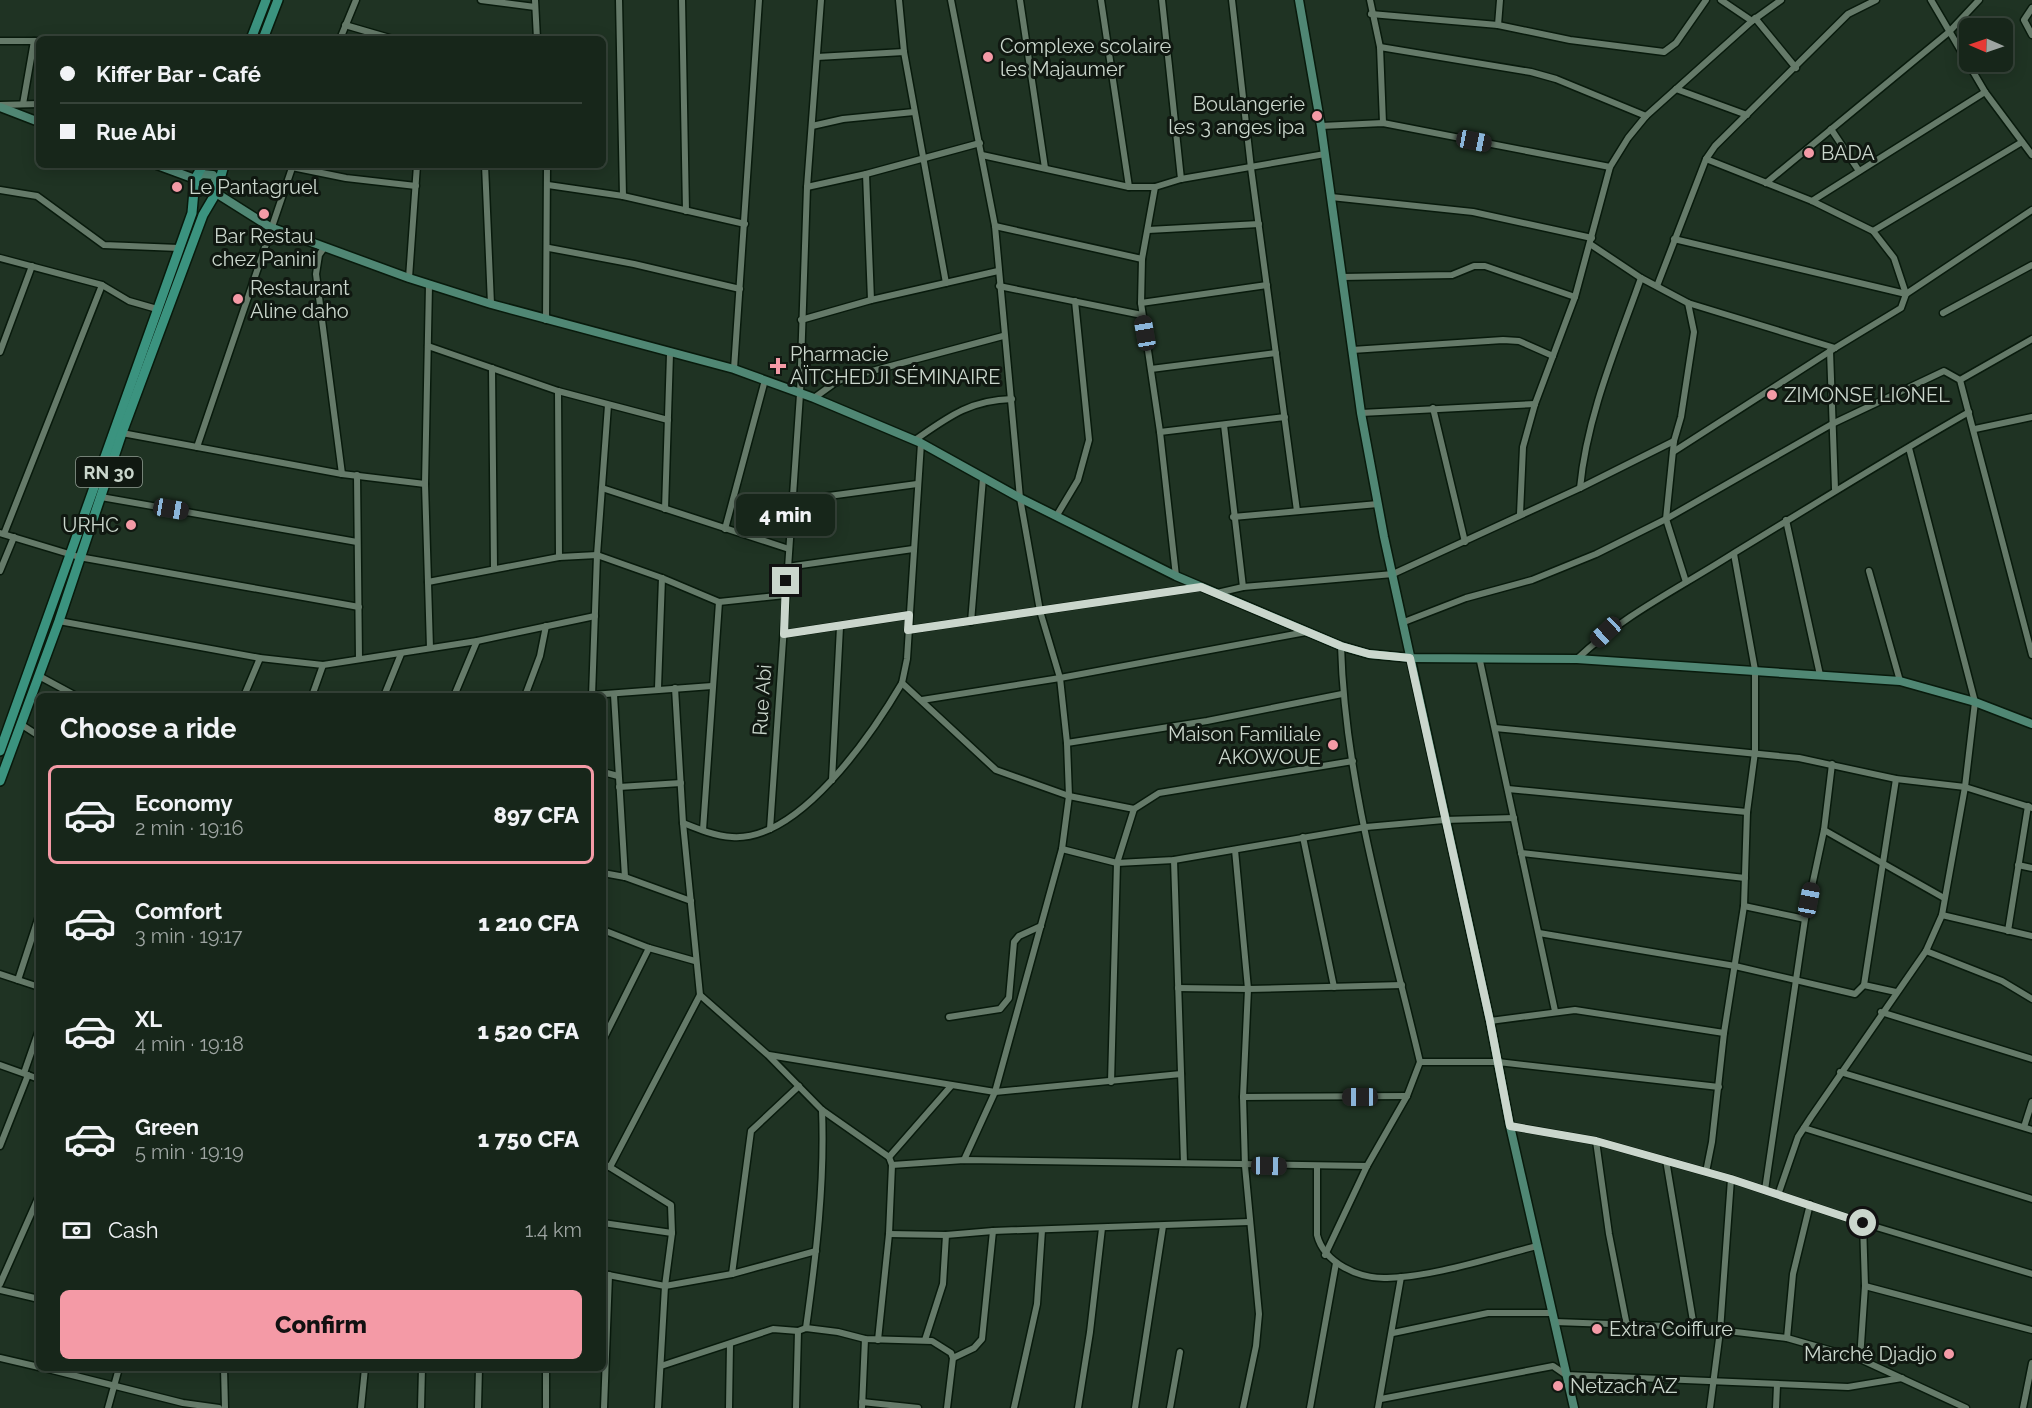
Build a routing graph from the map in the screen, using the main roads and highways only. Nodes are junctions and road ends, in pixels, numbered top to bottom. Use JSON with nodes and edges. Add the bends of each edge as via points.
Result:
{"nodes":[{"id":1,"x":266,"y":0,"type":"edge"},
{"id":2,"x":278,"y":0,"type":"edge"},
{"id":3,"x":251,"y":36,"type":"edge"},
{"id":4,"x":264,"y":36,"type":"edge"},
{"id":5,"x":201,"y":168,"type":"edge"},
{"id":6,"x":223,"y":168,"type":"edge"},
{"id":7,"x":74,"y":556,"type":"junction"},
{"id":8,"x":0,"y":752,"type":"edge"},
{"id":9,"x":0,"y":781,"type":"edge"}],
"edges":[{"from":1,"to":3,"type":"main road"},
{"from":2,"to":4,"type":"main road"},
{"from":5,"to":7,"type":"main road","name":"RN 30","number":"RN 30","via":[[195,179],[192,213]]},
{"from":6,"to":7,"type":"main road","number":"RN 30","via":[[101,497]]},
{"from":7,"to":8,"type":"main road","name":"RN 30","number":"RN 30"},
{"from":7,"to":9,"type":"main road","number":"RN 30","via":[[58,621]]}]}
